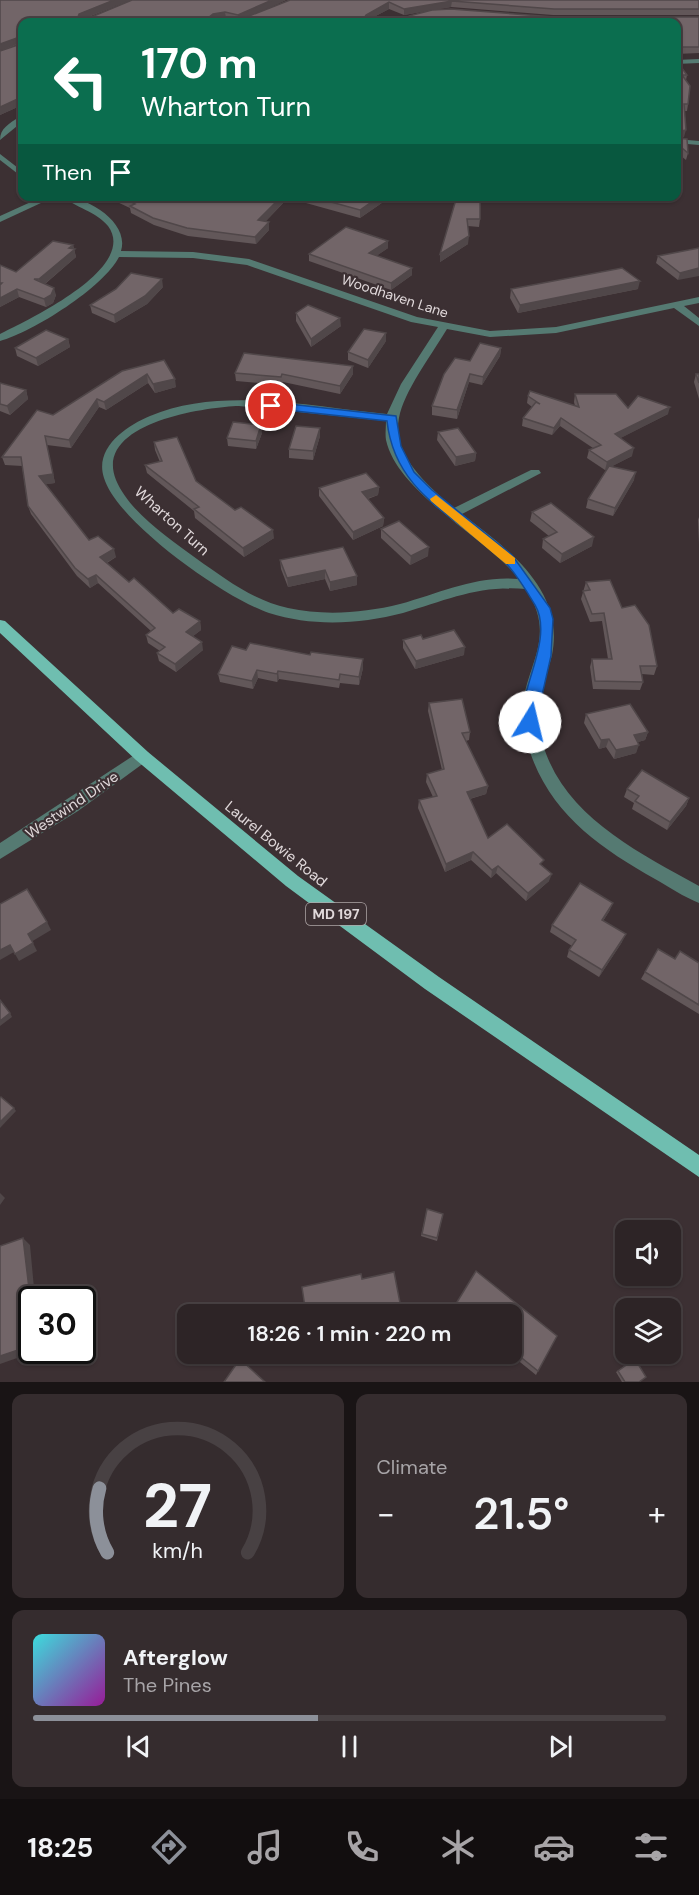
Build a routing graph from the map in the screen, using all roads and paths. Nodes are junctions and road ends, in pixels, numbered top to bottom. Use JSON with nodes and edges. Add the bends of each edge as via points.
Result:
{"nodes":[{"id":1,"x":435,"y":12,"type":"edge"},
{"id":2,"x":405,"y":18,"type":"edge"},
{"id":3,"x":681,"y":62,"type":"edge"},
{"id":4,"x":699,"y":62,"type":"edge"},
{"id":5,"x":18,"y":122,"type":"edge"},
{"id":6,"x":0,"y":138,"type":"edge"},
{"id":7,"x":681,"y":141,"type":"edge"},
{"id":8,"x":699,"y":142,"type":"edge"},
{"id":9,"x":0,"y":156,"type":"edge"},
{"id":10,"x":18,"y":172,"type":"edge"},
{"id":11,"x":41,"y":201,"type":"edge"},
{"id":12,"x":73,"y":201,"type":"edge"},
{"id":13,"x":0,"y":219,"type":"edge"},
{"id":14,"x":119,"y":254,"type":"junction"},
{"id":15,"x":699,"y":300,"type":"edge"},
{"id":16,"x":678,"y":306,"type":"junction"},
{"id":17,"x":699,"y":323,"type":"edge"},
{"id":18,"x":443,"y":327,"type":"junction"},
{"id":19,"x":0,"y":338,"type":"edge"},
{"id":20,"x":392,"y":418,"type":"junction"},
{"id":21,"x":535,"y":473,"type":"dead end"},
{"id":22,"x":453,"y":514,"type":"junction"},
{"id":23,"x":530,"y":585,"type":"junction"},
{"id":24,"x":0,"y":625,"type":"edge"},
{"id":25,"x":142,"y":756,"type":"junction"},
{"id":26,"x":0,"y":852,"type":"edge"},
{"id":27,"x":699,"y":894,"type":"edge"},
{"id":28,"x":699,"y":1167,"type":"edge"}],
"edges":[{"from":1,"to":2,"type":"street"},
{"from":3,"to":4,"type":"street"},
{"from":5,"to":6,"type":"street"},
{"from":7,"to":8,"type":"street"},
{"from":9,"to":10,"type":"street"},
{"from":11,"to":13,"type":"street"},
{"from":12,"to":14,"type":"street","via":[[114,227]]},
{"from":14,"to":18,"type":"street","name":"Woodhaven Lane","via":[[193,255],[249,262]]},
{"from":14,"to":19,"type":"street","via":[[95,280]]},
{"from":15,"to":16,"type":"street","name":"Woodhaven Lane"},
{"from":16,"to":17,"type":"street"},
{"from":16,"to":18,"type":"street","name":"Woodhaven Lane","via":[[535,333],[490,334]]},
{"from":18,"to":20,"type":"street"},
{"from":20,"to":22,"type":"street","via":[[400,460]]},
{"from":20,"to":23,"type":"street","name":"Wharton Turn","via":[[239,403],[193,406],[156,417],[129,433],[114,450],[109,477],[126,504],[198,566],[244,598],[273,610],[309,617],[358,617],[480,585]]},
{"from":21,"to":22,"type":"street"},
{"from":22,"to":23,"type":"street","via":[[508,558]]},
{"from":23,"to":27,"type":"street","via":[[546,619],[545,656],[530,709],[545,775],[569,808],[596,833]]},
{"from":24,"to":25,"type":"main road","name":"Laurel Bowie Road","number":"MD 197"},
{"from":25,"to":26,"type":"street","name":"Westwind Drive"},
{"from":25,"to":28,"type":"main road","name":"Laurel Bowie Road","number":"MD 197","via":[[357,930]]}]}
